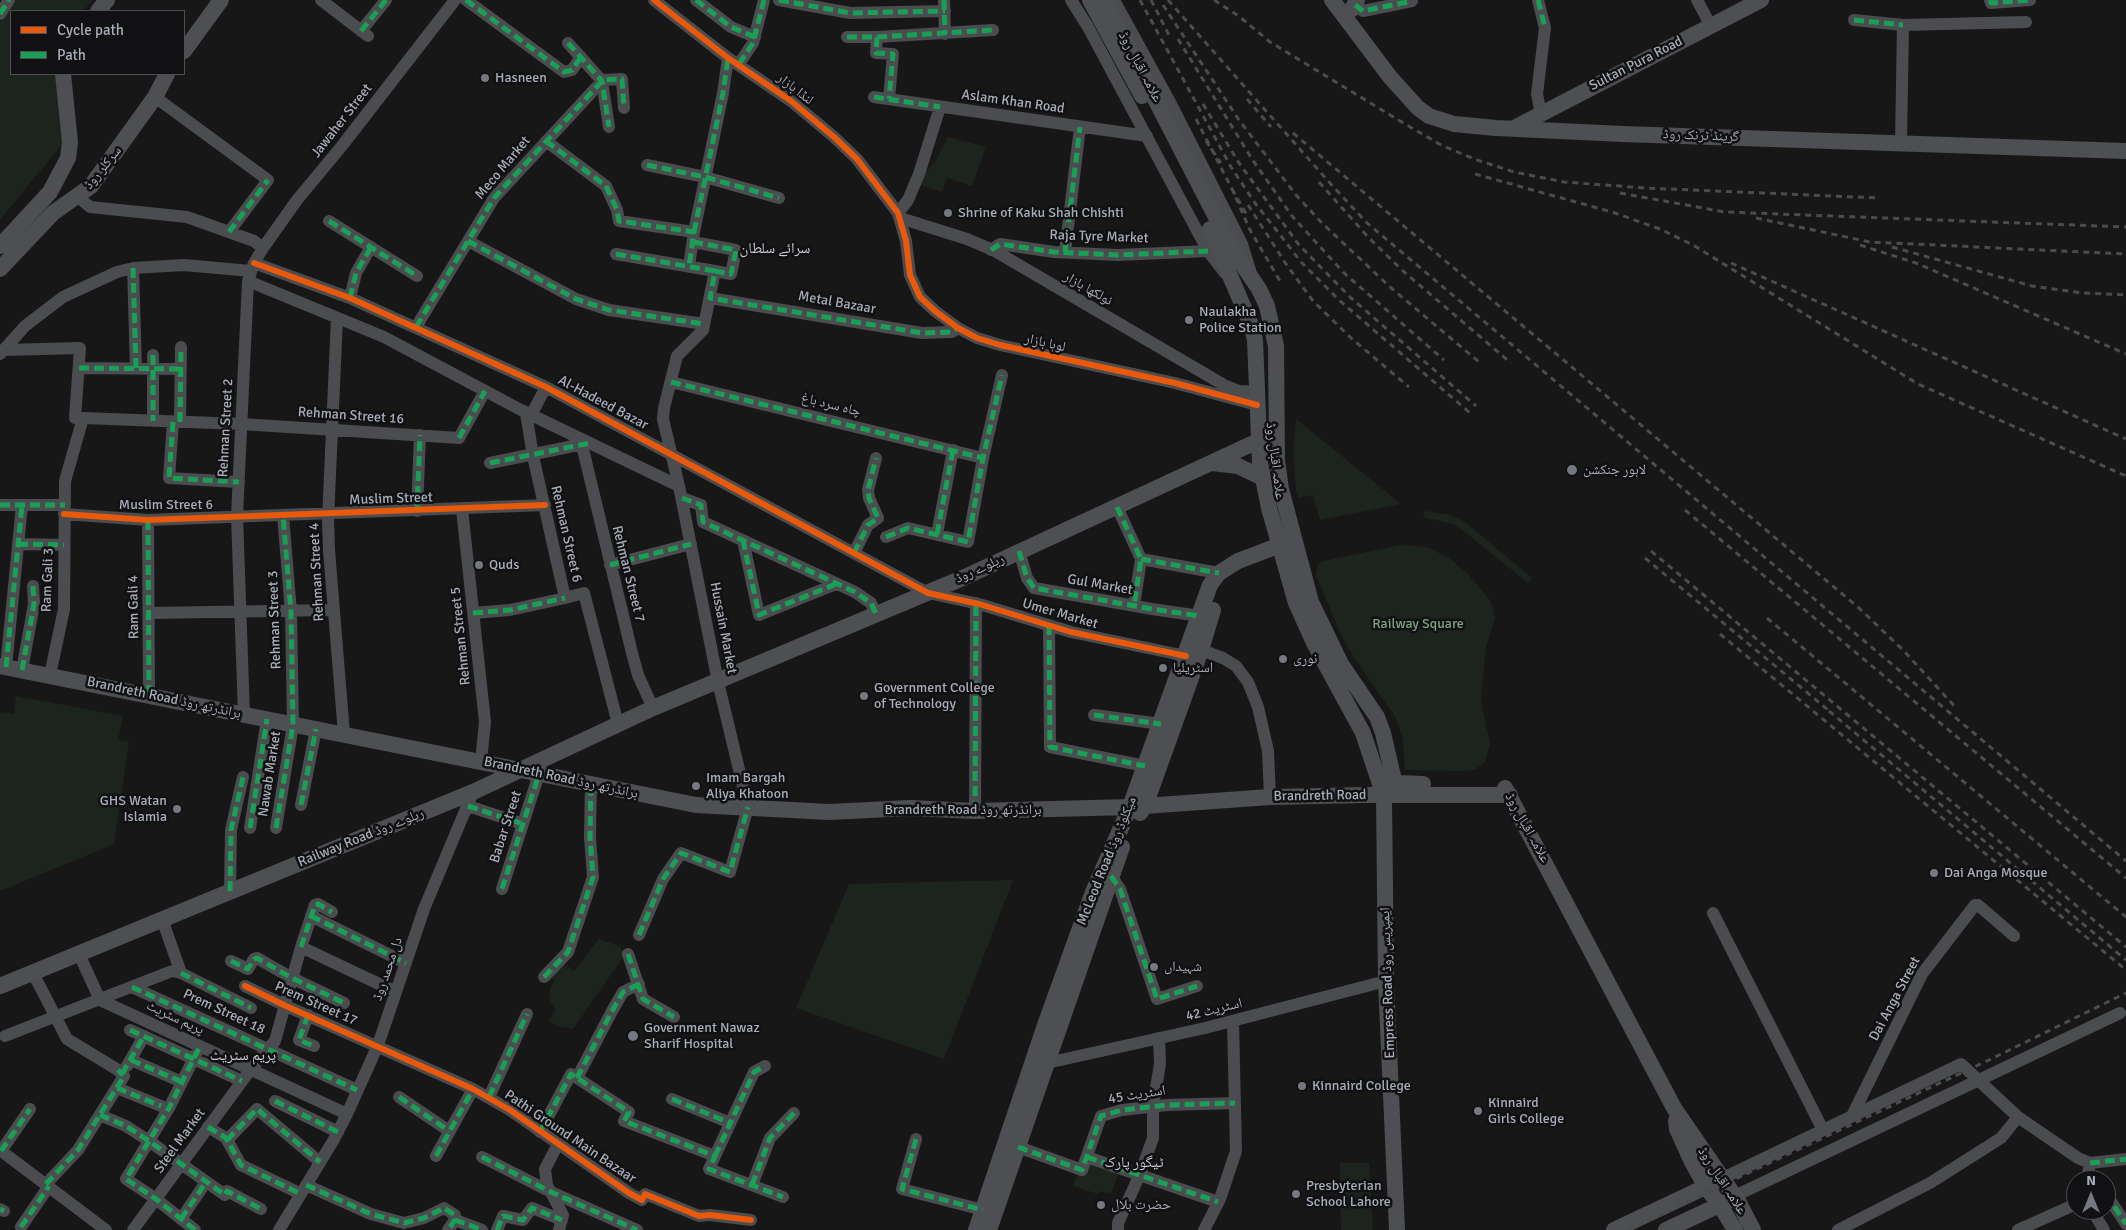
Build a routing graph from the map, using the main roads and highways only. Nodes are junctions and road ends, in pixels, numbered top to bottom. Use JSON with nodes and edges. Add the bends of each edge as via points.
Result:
{"nodes":[{"id":1,"x":107,"y":0,"type":"edge"},
{"id":2,"x":221,"y":0,"type":"edge"},
{"id":3,"x":1090,"y":0,"type":"edge"},
{"id":4,"x":1104,"y":0,"type":"edge"},
{"id":5,"x":1332,"y":0,"type":"edge"},
{"id":6,"x":1760,"y":0,"type":"edge"},
{"id":7,"x":1352,"y":7,"type":"edge"},
{"id":8,"x":99,"y":10,"type":"edge"},
{"id":9,"x":185,"y":50,"type":"edge"},
{"id":10,"x":63,"y":75,"type":"edge"},
{"id":11,"x":166,"y":75,"type":"edge"},
{"id":12,"x":1512,"y":129,"type":"junction"},
{"id":13,"x":2126,"y":151,"type":"edge"},
{"id":14,"x":50,"y":192,"type":"junction"},
{"id":15,"x":71,"y":200,"type":"junction"},
{"id":16,"x":0,"y":246,"type":"edge"},
{"id":17,"x":1218,"y":246,"type":"junction"},
{"id":18,"x":0,"y":268,"type":"edge"},
{"id":19,"x":1258,"y":442,"type":"junction"},
{"id":20,"x":1212,"y":463,"type":"junction"},
{"id":21,"x":1263,"y":478,"type":"junction"},
{"id":22,"x":1287,"y":547,"type":"junction"},
{"id":23,"x":1193,"y":653,"type":"junction"},
{"id":24,"x":3,"y":666,"type":"edge"},
{"id":25,"x":718,"y":682,"type":"joint"},
{"id":26,"x":518,"y":769,"type":"junction"},
{"id":27,"x":1510,"y":795,"type":"junction"},
{"id":28,"x":1384,"y":796,"type":"junction"},
{"id":29,"x":1138,"y":807,"type":"junction"},
{"id":30,"x":0,"y":986,"type":"edge"},
{"id":31,"x":1052,"y":1027,"type":"junction"},
{"id":32,"x":1674,"y":1108,"type":"junction"},
{"id":33,"x":1721,"y":1179,"type":"junction"},
{"id":34,"x":1706,"y":1187,"type":"junction"},
{"id":35,"x":1728,"y":1201,"type":"junction"},
{"id":36,"x":1620,"y":1229,"type":"edge"},
{"id":37,"x":976,"y":1230,"type":"edge"},
{"id":38,"x":989,"y":1230,"type":"edge"},
{"id":39,"x":1397,"y":1230,"type":"edge"},
{"id":40,"x":1666,"y":1230,"type":"edge"},
{"id":41,"x":1735,"y":1230,"type":"edge"},
{"id":42,"x":1753,"y":1230,"type":"edge"}],
"edges":[{"from":1,"to":8,"type":"main road"},
{"from":2,"to":9,"type":"main road"},
{"from":3,"to":17,"type":"main road","name":"علامہ اقبال روڈ"},
{"from":4,"to":17,"type":"main road","name":"علامہ اقبال روڈ"},
{"from":5,"to":7,"type":"main road","name":"گرینڈ ٹرنک روڈ"},
{"from":6,"to":12,"type":"main road","name":"Sultan Pura Road"},
{"from":7,"to":12,"type":"main road","name":"گرینڈ ٹرنک روڈ","via":[[1390,77],[1418,108],[1429,116],[1454,124]]},
{"from":10,"to":14,"type":"main road","via":[[70,150]]},
{"from":11,"to":15,"type":"main road","name":"سرکلر روڈ","via":[[155,97],[99,176],[87,190]]},
{"from":12,"to":13,"type":"main road","name":"گرینڈ ٹرنک روڈ"},
{"from":14,"to":15,"type":"main road"},
{"from":14,"to":16,"type":"main road"},
{"from":15,"to":18,"type":"main road","name":"سرکلر روڈ"},
{"from":17,"to":19,"type":"main road","name":"علامہ اقبال روڈ","via":[[1255,340]]},
{"from":17,"to":22,"type":"main road","name":"علامہ اقبال روڈ","via":[[1252,279],[1267,306],[1276,346],[1277,460]]},
{"from":19,"to":20,"type":"main road","name":"ریلوے روڈ"},
{"from":19,"to":21,"type":"main road","name":"علامہ اقبال روڈ"},
{"from":20,"to":21,"type":"main road","via":[[1238,466]]},
{"from":20,"to":25,"type":"main road","name":"ریلوے روڈ","via":[[928,593]]},
{"from":21,"to":22,"type":"main road","name":"علامہ اقبال روڈ"},
{"from":22,"to":23,"type":"main road","name":"McLeod Road میکلوڈ روڈ","via":[[1245,566],[1223,584]]},
{"from":22,"to":23,"type":"main road","name":"McLeod Road میکلوڈ روڈ","via":[[1250,555],[1219,573],[1210,585]]},
{"from":22,"to":27,"type":"main road","name":"علامہ اقبال روڈ","via":[[1329,642],[1377,717],[1394,780],[1407,784],[1494,785],[1504,787]]},
{"from":22,"to":28,"type":"main road","name":"علامہ اقبال روڈ","via":[[1296,603],[1324,664],[1363,733]]},
{"from":23,"to":29,"type":"main road","name":"McLeod Road میکلوڈ روڈ"},
{"from":23,"to":29,"type":"main road","name":"McLeod Road میکلوڈ روڈ","via":[[1145,766]]},
{"from":24,"to":26,"type":"main road","name":"Brandreth Road برانڈرتھ روڈ"},
{"from":25,"to":26,"type":"main road","name":"Railway Road ریلوے روڈ"},
{"from":26,"to":29,"type":"main road","name":"Brandreth Road برانڈرتھ روڈ","via":[[696,805],[829,812],[910,808],[975,811]]},
{"from":26,"to":30,"type":"main road","name":"Railway Road ریلوے روڈ","via":[[470,799],[230,891]]},
{"from":27,"to":28,"type":"main road","name":"Brandreth Road"},
{"from":27,"to":32,"type":"main road","name":"علامہ اقبال روڈ"},
{"from":28,"to":29,"type":"main road","name":"Brandreth Road","via":[[1219,799]]},
{"from":28,"to":39,"type":"main road","name":"Empress Road ایمپریس روڈ","via":[[1386,980]]},
{"from":29,"to":31,"type":"main road","name":"McLeod Road میکلوڈ روڈ"},
{"from":29,"to":31,"type":"main road","name":"McLeod Road میکلوڈ روڈ","via":[[1093,892]]},
{"from":31,"to":37,"type":"main road","name":"McLeod Road میکلوڈ روڈ"},
{"from":31,"to":38,"type":"main road","name":"McLeod Road میکلوڈ روڈ","via":[[1047,1063]]},
{"from":32,"to":33,"type":"main road","name":"علامہ اقبال روڈ"},
{"from":32,"to":34,"type":"main road","name":"علامہ اقبال روڈ","via":[[1677,1129]]},
{"from":33,"to":34,"type":"main road"},
{"from":33,"to":35,"type":"main road","name":"علامہ اقبال روڈ"},
{"from":34,"to":35,"type":"main road","name":"علامہ اقبال روڈ"},
{"from":34,"to":36,"type":"main road"},
{"from":35,"to":40,"type":"main road"},
{"from":35,"to":41,"type":"main road","name":"علامہ اقبال روڈ"},
{"from":35,"to":42,"type":"main road","name":"علامہ اقبال روڈ"}]}
